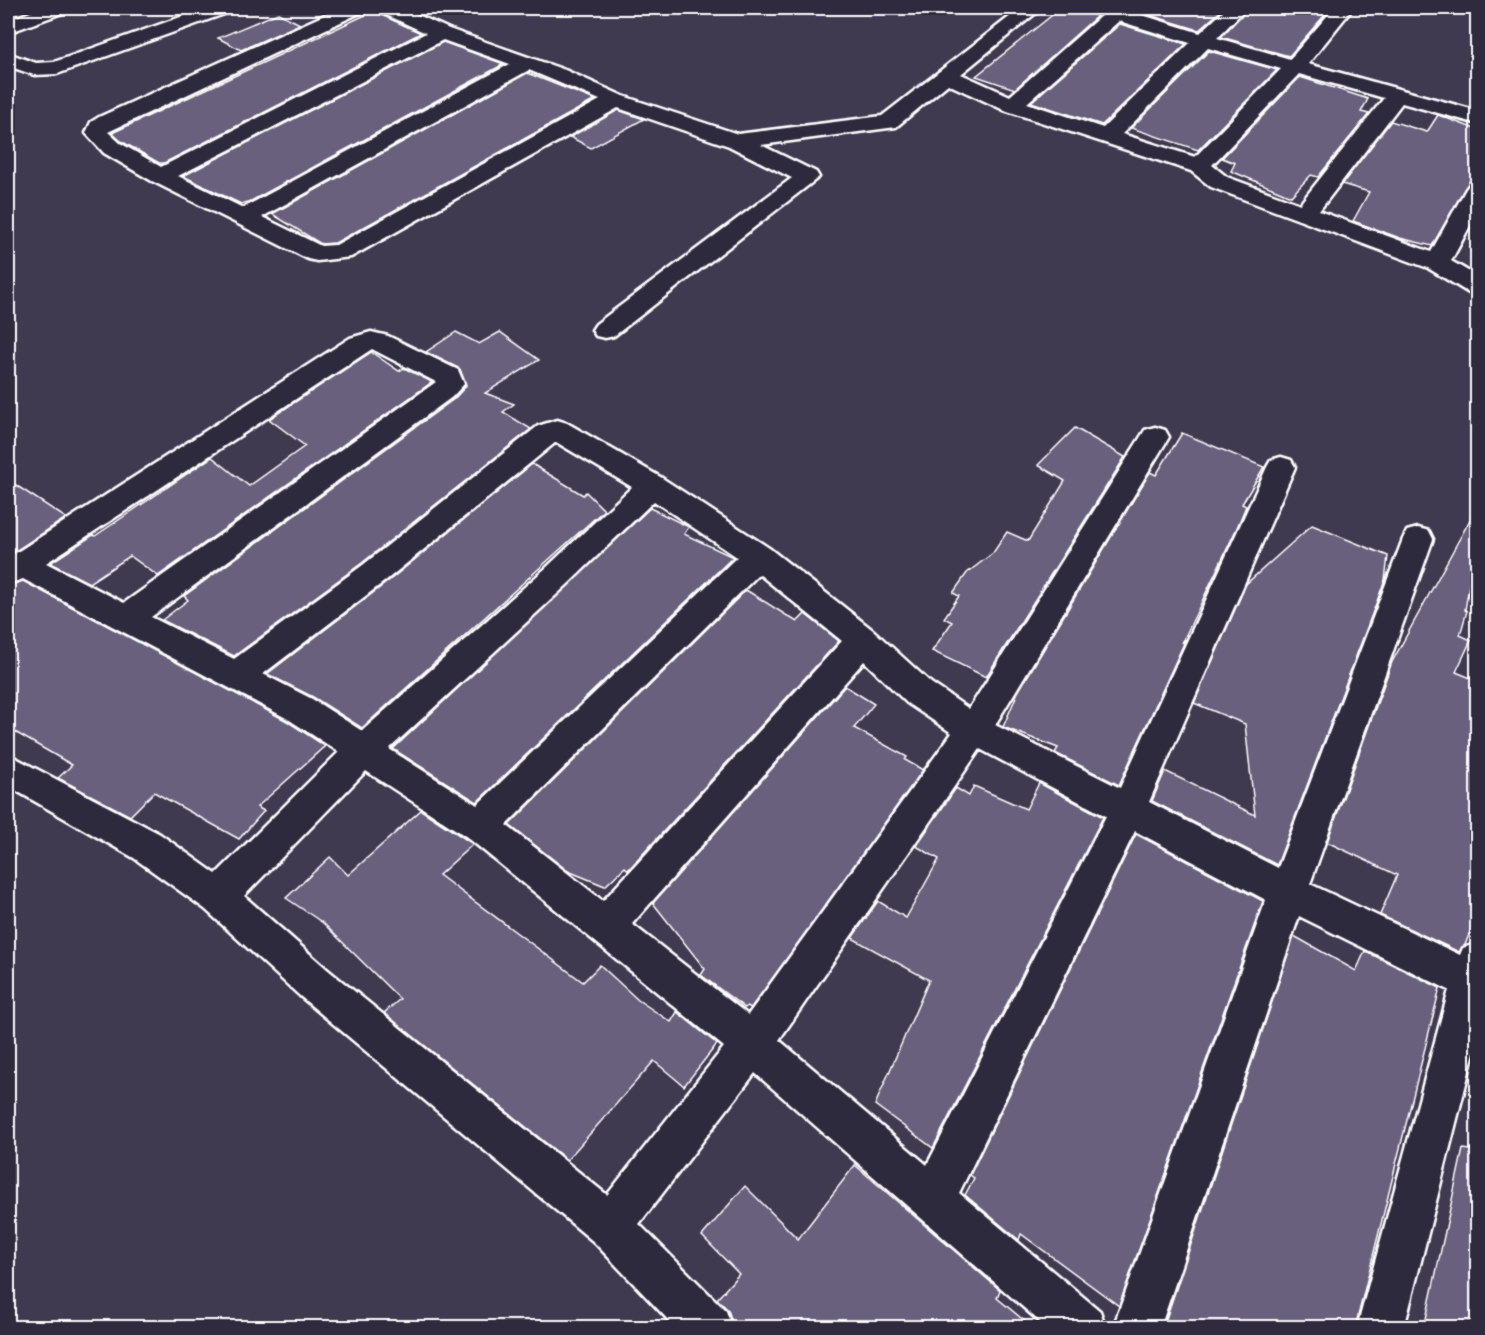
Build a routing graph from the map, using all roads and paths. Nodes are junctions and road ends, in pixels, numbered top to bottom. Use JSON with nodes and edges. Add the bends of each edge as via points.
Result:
{"nodes":[{"id":1,"x":58,"y":8,"type":"edge"},
{"id":2,"x":223,"y":8,"type":"edge"},
{"id":3,"x":355,"y":8,"type":"edge"},
{"id":4,"x":387,"y":8,"type":"edge"},
{"id":5,"x":1032,"y":8,"type":"edge"},
{"id":6,"x":1238,"y":8,"type":"edge"},
{"id":7,"x":1344,"y":8,"type":"edge"},
{"id":8,"x":1113,"y":9,"type":"edge"},
{"id":9,"x":8,"y":27,"type":"edge"},
{"id":10,"x":442,"y":33,"type":"junction"},
{"id":11,"x":1205,"y":41,"type":"junction"},
{"id":12,"x":8,"y":59,"type":"edge"},
{"id":13,"x":527,"y":63,"type":"junction"},
{"id":14,"x":1294,"y":67,"type":"junction"},
{"id":15,"x":947,"y":76,"type":"junction"},
{"id":16,"x":1398,"y":94,"type":"junction"},
{"id":17,"x":616,"y":100,"type":"junction"},
{"id":18,"x":1012,"y":105,"type":"junction"},
{"id":19,"x":1478,"y":118,"type":"edge"},
{"id":20,"x":1106,"y":137,"type":"junction"},
{"id":21,"x":738,"y":141,"type":"junction"},
{"id":22,"x":1198,"y":166,"type":"junction"},
{"id":23,"x":160,"y":176,"type":"junction"},
{"id":24,"x":1478,"y":189,"type":"edge"},
{"id":25,"x":1305,"y":214,"type":"junction"},
{"id":26,"x":245,"y":217,"type":"junction"},
{"id":27,"x":1437,"y":263,"type":"junction"},
{"id":28,"x":1478,"y":288,"type":"edge"},
{"id":29,"x":605,"y":330,"type":"dead end"},
{"id":30,"x":1155,"y":437,"type":"dead end"},
{"id":31,"x":1281,"y":467,"type":"dead end"},
{"id":32,"x":652,"y":485,"type":"junction"},
{"id":33,"x":1418,"y":539,"type":"dead end"},
{"id":34,"x":758,"y":556,"type":"junction"},
{"id":35,"x":14,"y":569,"type":"edge"},
{"id":36,"x":125,"y":619,"type":"junction"},
{"id":37,"x":862,"y":640,"type":"junction"},
{"id":38,"x":236,"y":676,"type":"junction"},
{"id":39,"x":974,"y":729,"type":"junction"},
{"id":40,"x":363,"y":751,"type":"junction"},
{"id":41,"x":8,"y":769,"type":"edge"},
{"id":42,"x":1127,"y":811,"type":"junction"},
{"id":43,"x":480,"y":826,"type":"junction"},
{"id":44,"x":1288,"y":892,"type":"junction"},
{"id":45,"x":218,"y":897,"type":"junction"},
{"id":46,"x":605,"y":927,"type":"junction"},
{"id":47,"x":1476,"y":975,"type":"edge"},
{"id":48,"x":752,"y":1044,"type":"junction"},
{"id":49,"x":932,"y":1201,"type":"junction"},
{"id":50,"x":610,"y":1226,"type":"junction"},
{"id":51,"x":709,"y":1328,"type":"edge"},
{"id":52,"x":1083,"y":1328,"type":"edge"},
{"id":53,"x":1136,"y":1328,"type":"edge"},
{"id":54,"x":1380,"y":1328,"type":"edge"}],
"edges":[{"from":1,"to":9,"type":"street"},
{"from":2,"to":12,"type":"street","via":[[57,68],[34,69]]},
{"from":3,"to":23,"type":"street","via":[[99,127],[97,133],[112,148]]},
{"from":4,"to":10,"type":"street"},
{"from":5,"to":15,"type":"street"},
{"from":6,"to":11,"type":"street"},
{"from":7,"to":14,"type":"street"},
{"from":8,"to":11,"type":"street"},
{"from":8,"to":18,"type":"street"},
{"from":10,"to":13,"type":"street"},
{"from":10,"to":23,"type":"street"},
{"from":11,"to":14,"type":"street"},
{"from":11,"to":20,"type":"street"},
{"from":13,"to":17,"type":"street"},
{"from":13,"to":26,"type":"street"},
{"from":14,"to":16,"type":"street"},
{"from":14,"to":22,"type":"street"},
{"from":15,"to":18,"type":"street"},
{"from":15,"to":21,"type":"street","via":[[888,122]]},
{"from":16,"to":19,"type":"street"},
{"from":16,"to":25,"type":"street"},
{"from":17,"to":21,"type":"street"},
{"from":17,"to":26,"type":"street","via":[[342,252],[317,254]]},
{"from":18,"to":20,"type":"street"},
{"from":20,"to":22,"type":"street"},
{"from":21,"to":29,"type":"street","via":[[807,177]]},
{"from":22,"to":25,"type":"street","via":[[1219,182]]},
{"from":23,"to":26,"type":"street"},
{"from":24,"to":27,"type":"street"},
{"from":25,"to":27,"type":"street"},
{"from":27,"to":28,"type":"street"},
{"from":30,"to":39,"type":"street"},
{"from":31,"to":42,"type":"street"},
{"from":32,"to":34,"type":"street"},
{"from":32,"to":38,"type":"street","via":[[562,432],[552,431],[374,573]]},
{"from":32,"to":40,"type":"street"},
{"from":33,"to":44,"type":"street"},
{"from":34,"to":37,"type":"street"},
{"from":34,"to":43,"type":"street"},
{"from":35,"to":36,"type":"street"},
{"from":35,"to":36,"type":"street","via":[[359,344],[379,342],[448,376],[450,384],[442,391]]},
{"from":36,"to":38,"type":"street"},
{"from":37,"to":39,"type":"street","via":[[919,693]]},
{"from":37,"to":46,"type":"street"},
{"from":38,"to":40,"type":"street","via":[[300,709]]},
{"from":39,"to":42,"type":"street"},
{"from":39,"to":48,"type":"street"},
{"from":40,"to":43,"type":"street"},
{"from":40,"to":45,"type":"street"},
{"from":41,"to":45,"type":"street","via":[[147,846]]},
{"from":42,"to":44,"type":"street"},
{"from":42,"to":49,"type":"street"},
{"from":43,"to":46,"type":"street"},
{"from":44,"to":47,"type":"street"},
{"from":44,"to":53,"type":"street"},
{"from":45,"to":50,"type":"street","via":[[314,983]]},
{"from":46,"to":48,"type":"street"},
{"from":47,"to":54,"type":"street"},
{"from":48,"to":49,"type":"street"},
{"from":48,"to":50,"type":"street"},
{"from":49,"to":52,"type":"street"},
{"from":50,"to":51,"type":"street"}]}
